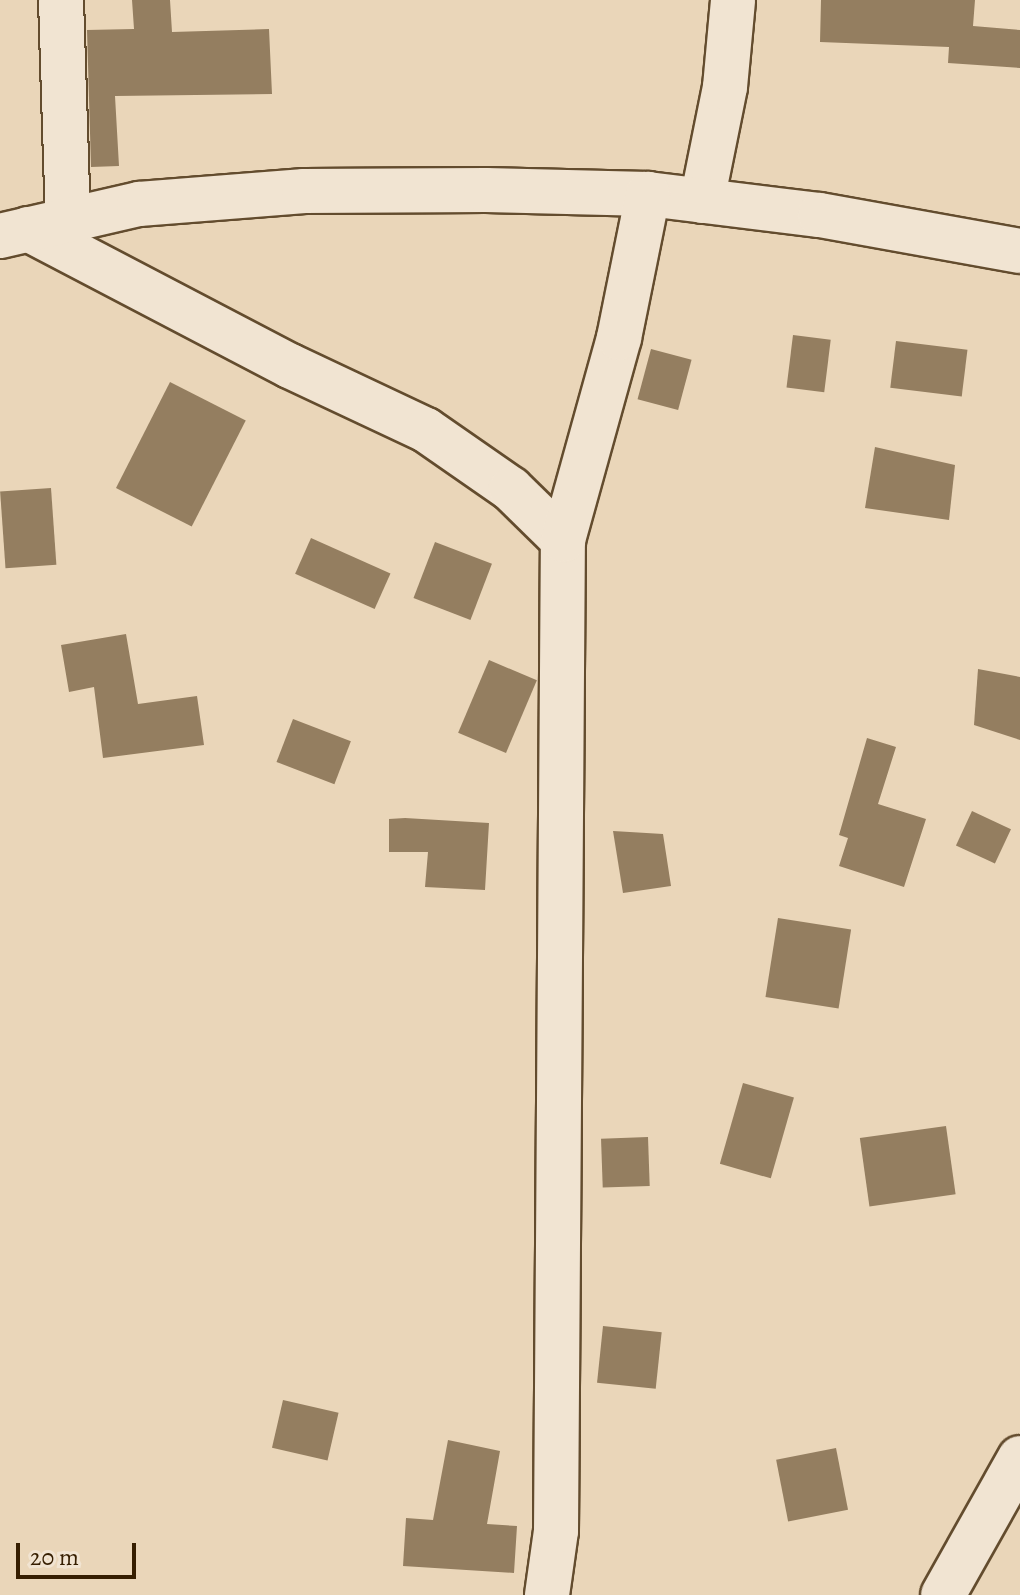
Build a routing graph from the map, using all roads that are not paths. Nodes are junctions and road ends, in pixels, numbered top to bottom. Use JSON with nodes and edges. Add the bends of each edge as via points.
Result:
{"nodes":[{"id":1,"x":61,"y":0,"type":"edge"},
{"id":2,"x":733,"y":0,"type":"edge"},
{"id":3,"x":648,"y":194,"type":"junction"},
{"id":4,"x":702,"y":201,"type":"junction"},
{"id":5,"x":32,"y":228,"type":"edge"},
{"id":6,"x":1020,"y":251,"type":"edge"},
{"id":7,"x":563,"y":540,"type":"junction"},
{"id":8,"x":1020,"y":1458,"type":"edge"},
{"id":9,"x":547,"y":1595,"type":"edge"},
{"id":10,"x":943,"y":1595,"type":"edge"}],
"edges":[{"from":1,"to":5,"type":"street"},
{"from":2,"to":4,"type":"street","via":[[725,87]]},
{"from":3,"to":4,"type":"street"},
{"from":3,"to":5,"type":"street","via":[[304,191],[139,204]]},
{"from":3,"to":7,"type":"street","via":[[619,338]]},
{"from":4,"to":6,"type":"street","via":[[820,215]]},
{"from":5,"to":7,"type":"street","via":[[290,366],[426,430],[511,489]]},
{"from":7,"to":9,"type":"street","via":[[556,1531]]},
{"from":8,"to":10,"type":"street"}]}
